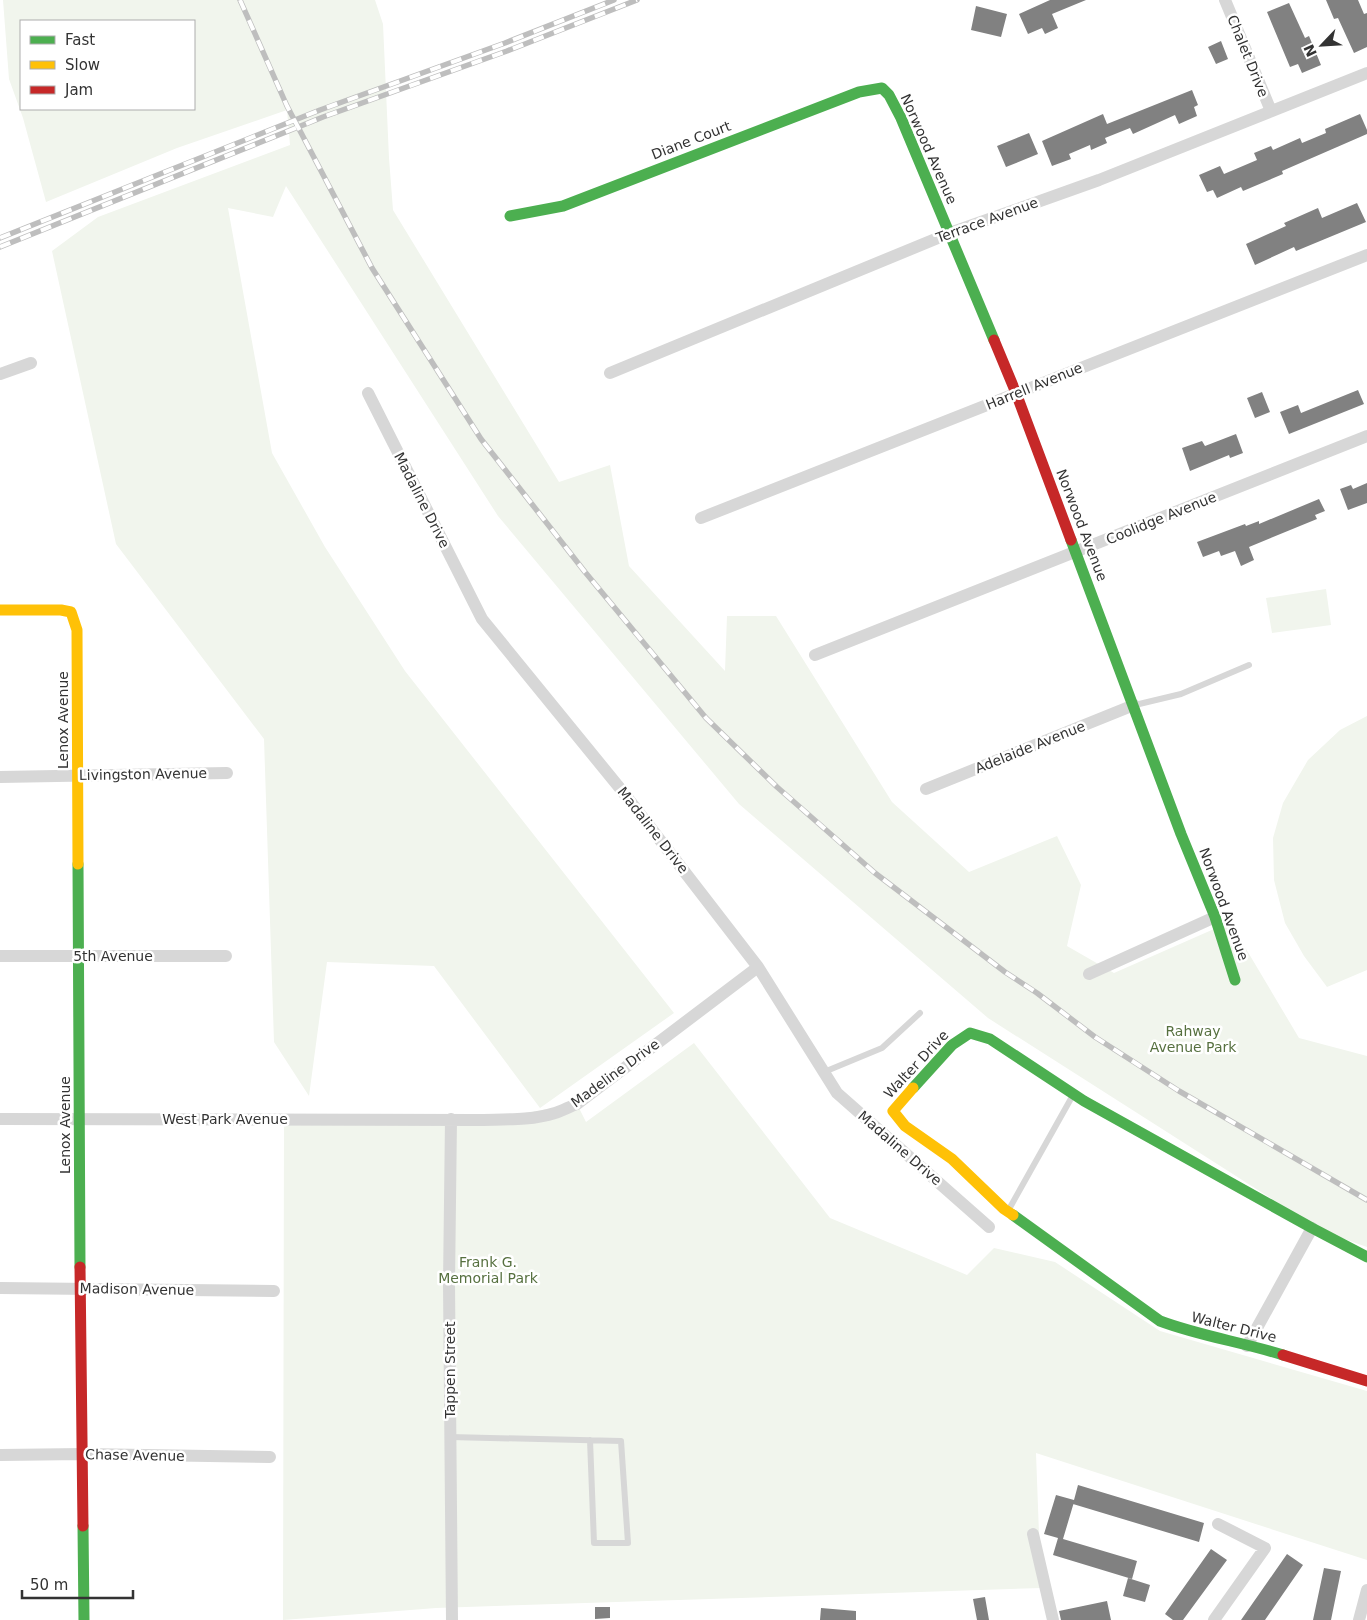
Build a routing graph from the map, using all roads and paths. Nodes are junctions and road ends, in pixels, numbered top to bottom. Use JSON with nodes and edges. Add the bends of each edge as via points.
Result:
{"nodes":[{"id":1,"x":1225,"y":0,"type":"edge"},
{"id":2,"x":1367,"y":73,"type":"edge"},
{"id":3,"x":882,"y":88,"type":"joint"},
{"id":4,"x":1270,"y":112,"type":"junction"},
{"id":5,"x":510,"y":216,"type":"dead end"},
{"id":6,"x":950,"y":232,"type":"junction"},
{"id":7,"x":1367,"y":255,"type":"edge"},
{"id":8,"x":31,"y":363,"type":"dead end"},
{"id":9,"x":0,"y":374,"type":"edge"},
{"id":10,"x":610,"y":374,"type":"dead end"},
{"id":11,"x":368,"y":393,"type":"dead end"},
{"id":12,"x":1016,"y":393,"type":"junction"},
{"id":13,"x":1367,"y":436,"type":"edge"},
{"id":14,"x":701,"y":518,"type":"dead end"},
{"id":15,"x":1076,"y":552,"type":"junction"},
{"id":16,"x":0,"y":610,"type":"edge"},
{"id":17,"x":814,"y":655,"type":"dead end"},
{"id":18,"x":1250,"y":665,"type":"dead end"},
{"id":19,"x":1134,"y":705,"type":"junction"},
{"id":20,"x":227,"y":773,"type":"dead end"},
{"id":21,"x":78,"y":775,"type":"junction"},
{"id":22,"x":0,"y":777,"type":"edge"},
{"id":23,"x":926,"y":789,"type":"dead end"},
{"id":24,"x":1215,"y":917,"type":"junction"},
{"id":25,"x":0,"y":956,"type":"edge"},
{"id":26,"x":79,"y":956,"type":"junction"},
{"id":27,"x":226,"y":956,"type":"dead end"},
{"id":28,"x":758,"y":967,"type":"junction"},
{"id":29,"x":1089,"y":974,"type":"dead end"},
{"id":30,"x":1235,"y":980,"type":"dead end"},
{"id":31,"x":920,"y":1013,"type":"dead end"},
{"id":32,"x":824,"y":1072,"type":"junction"},
{"id":33,"x":1074,"y":1094,"type":"junction"},
{"id":34,"x":80,"y":1118,"type":"junction"},
{"id":35,"x":0,"y":1119,"type":"edge"},
{"id":36,"x":451,"y":1119,"type":"junction"},
{"id":37,"x":1007,"y":1212,"type":"junction"},
{"id":38,"x":989,"y":1227,"type":"dead end"},
{"id":39,"x":1312,"y":1228,"type":"junction"},
{"id":40,"x":1367,"y":1257,"type":"edge"},
{"id":41,"x":0,"y":1288,"type":"edge"},
{"id":42,"x":80,"y":1289,"type":"junction"},
{"id":43,"x":274,"y":1291,"type":"dead end"},
{"id":44,"x":1247,"y":1346,"type":"junction"},
{"id":45,"x":1367,"y":1380,"type":"edge"},
{"id":46,"x":450,"y":1437,"type":"junction"},
{"id":47,"x":590,"y":1440,"type":"junction"},
{"id":48,"x":83,"y":1454,"type":"junction"},
{"id":49,"x":0,"y":1455,"type":"edge"},
{"id":50,"x":270,"y":1457,"type":"dead end"},
{"id":51,"x":1218,"y":1524,"type":"dead end"},
{"id":52,"x":1033,"y":1534,"type":"dead end"},
{"id":53,"x":1367,"y":1590,"type":"edge"},
{"id":54,"x":84,"y":1620,"type":"edge"},
{"id":55,"x":452,"y":1620,"type":"edge"},
{"id":56,"x":1053,"y":1620,"type":"edge"},
{"id":57,"x":1214,"y":1620,"type":"edge"},
{"id":58,"x":1359,"y":1620,"type":"edge"}],
"edges":[{"from":1,"to":4,"type":"street","name":"Chalet Drive"},
{"from":2,"to":4,"type":"street","name":"Terrace Avenue"},
{"from":3,"to":5,"type":"street","name":"Diane Court","via":[[859,92],[563,206]]},
{"from":3,"to":6,"type":"street","name":"Norwood Avenue","via":[[901,118]]},
{"from":4,"to":6,"type":"street","name":"Terrace Avenue","via":[[1099,180]]},
{"from":6,"to":10,"type":"street","name":"Terrace Avenue"},
{"from":6,"to":12,"type":"street","name":"Norwood Avenue"},
{"from":7,"to":12,"type":"street","name":"Harrell Avenue"},
{"from":8,"to":9,"type":"street"},
{"from":11,"to":28,"type":"street","name":"Madaline Drive","via":[[482,619],[623,792]]},
{"from":12,"to":14,"type":"street","name":"Harrell Avenue"},
{"from":12,"to":15,"type":"street","name":"Norwood Avenue"},
{"from":13,"to":15,"type":"street","name":"Coolidge Avenue"},
{"from":15,"to":17,"type":"street","name":"Coolidge Avenue"},
{"from":15,"to":19,"type":"street","name":"Norwood Avenue"},
{"from":16,"to":21,"type":"street","name":"Lenox Avenue","via":[[71,612],[77,630]]},
{"from":18,"to":19,"type":"lane","via":[[1181,694]]},
{"from":19,"to":23,"type":"street","name":"Adelaide Avenue"},
{"from":19,"to":24,"type":"street","name":"Norwood Avenue"},
{"from":20,"to":21,"type":"street","name":"Livingston Avenue"},
{"from":21,"to":22,"type":"street","name":"Livingston Avenue"},
{"from":21,"to":26,"type":"street","name":"Lenox Avenue"},
{"from":24,"to":29,"type":"street"},
{"from":24,"to":30,"type":"street","name":"Norwood Avenue"},
{"from":25,"to":26,"type":"street","name":"5th Avenue"},
{"from":26,"to":27,"type":"street","name":"5th Avenue"},
{"from":26,"to":34,"type":"street","name":"Lenox Avenue"},
{"from":28,"to":32,"type":"street","name":"Madaline Drive"},
{"from":28,"to":36,"type":"street","name":"Madeline Drive","via":[[576,1104],[556,1113],[530,1118]]},
{"from":31,"to":32,"type":"lane","via":[[882,1048]]},
{"from":32,"to":38,"type":"street","name":"Madaline Drive","via":[[837,1093]]},
{"from":33,"to":37,"type":"lane"},
{"from":33,"to":37,"type":"street","name":"Walter Drive","via":[[990,1039],[970,1033],[952,1045],[892,1111],[905,1126],[952,1159]]},
{"from":33,"to":39,"type":"street","name":"Walter Drive"},
{"from":34,"to":35,"type":"street","name":"West Park Avenue"},
{"from":34,"to":36,"type":"street","name":"West Park Avenue"},
{"from":34,"to":42,"type":"street","name":"Lenox Avenue"},
{"from":36,"to":46,"type":"street","name":"Tappen Street"},
{"from":37,"to":44,"type":"street","name":"Walter Drive","via":[[1160,1321]]},
{"from":39,"to":40,"type":"street","name":"Walter Drive"},
{"from":39,"to":44,"type":"street"},
{"from":41,"to":42,"type":"street","name":"Madison Avenue"},
{"from":42,"to":43,"type":"street","name":"Madison Avenue"},
{"from":42,"to":48,"type":"street","name":"Lenox Avenue"},
{"from":44,"to":45,"type":"street","name":"Walter Drive"},
{"from":46,"to":47,"type":"lane"},
{"from":46,"to":55,"type":"street","name":"Tappen Street"},
{"from":47,"to":47,"type":"lane","via":[[621,1441],[628,1543],[594,1543]]},
{"from":48,"to":49,"type":"street","name":"Chase Avenue"},
{"from":48,"to":50,"type":"street","name":"Chase Avenue"},
{"from":48,"to":54,"type":"street","name":"Lenox Avenue"},
{"from":51,"to":57,"type":"street","via":[[1266,1548]]},
{"from":52,"to":56,"type":"street"},
{"from":53,"to":58,"type":"street"}]}
